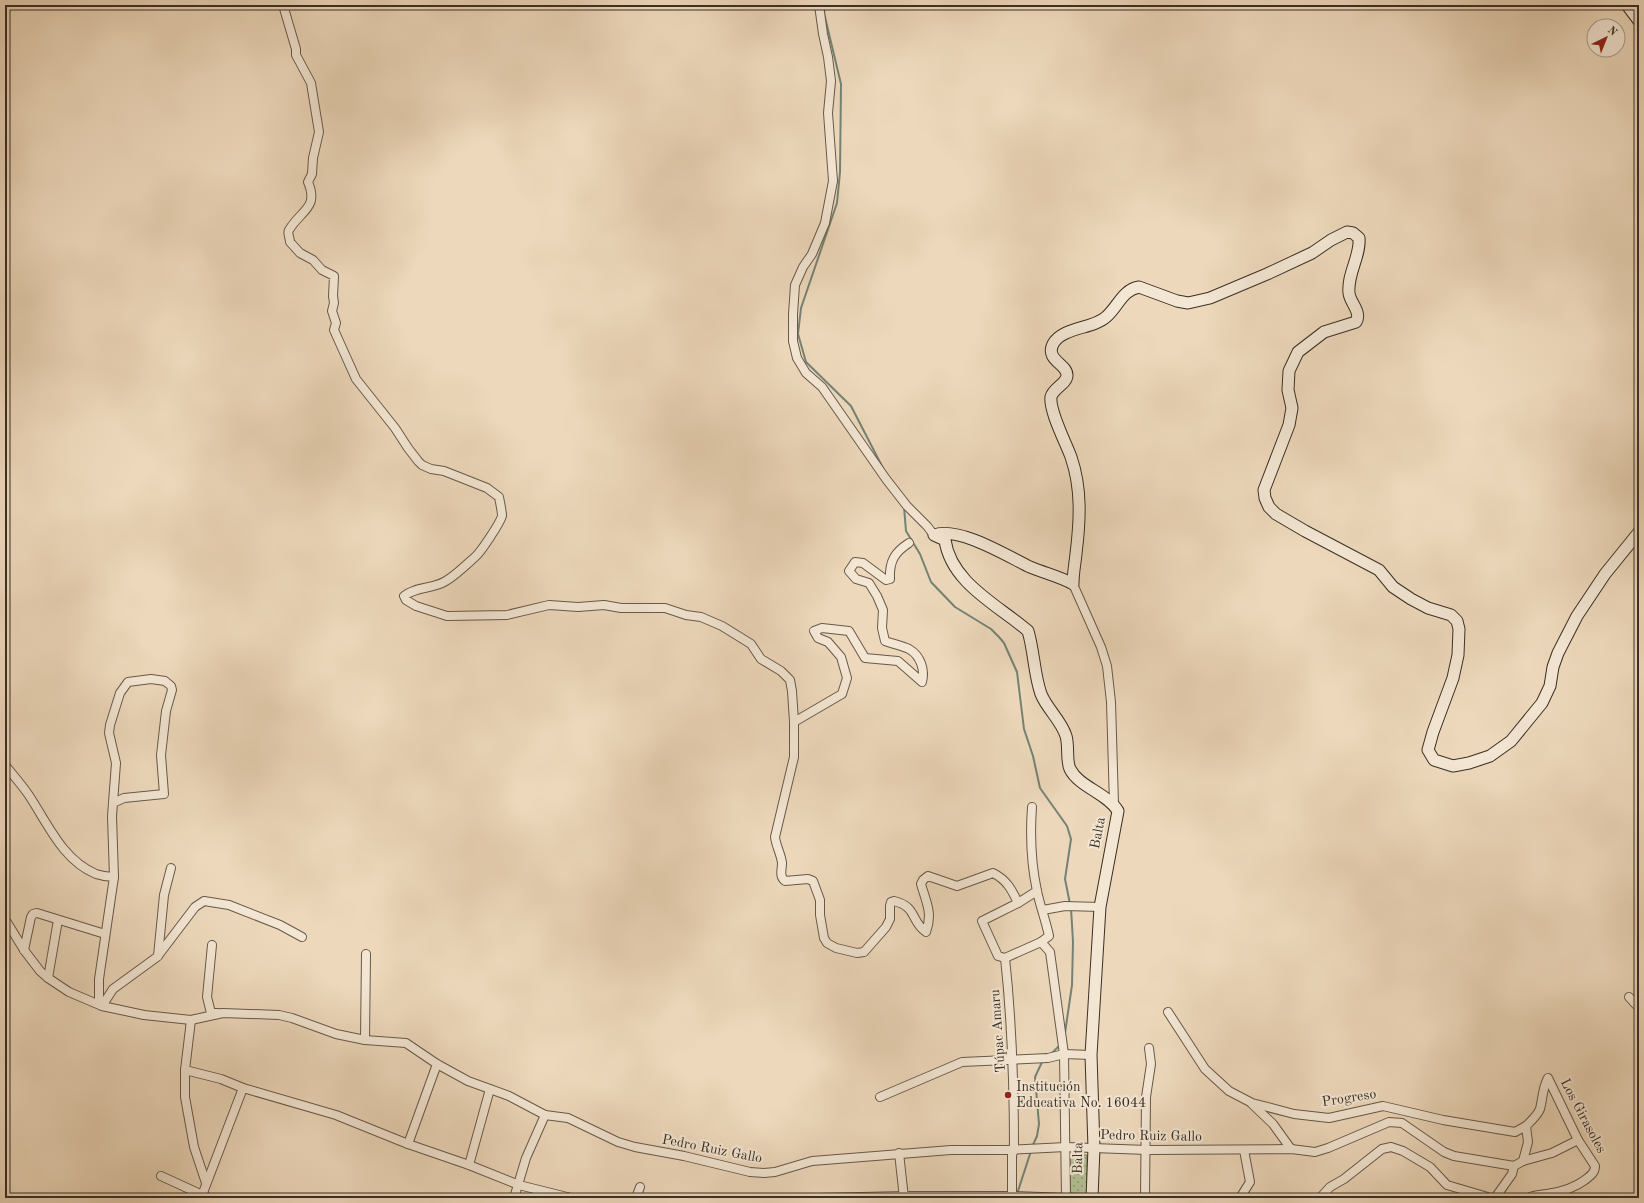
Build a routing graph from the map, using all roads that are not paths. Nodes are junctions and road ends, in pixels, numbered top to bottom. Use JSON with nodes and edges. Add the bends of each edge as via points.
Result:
{"nodes":[{"id":1,"x":283,"y":5,"type":"edge"},
{"id":2,"x":819,"y":5,"type":"edge"},
{"id":3,"x":1627,"y":5,"type":"edge"},
{"id":4,"x":1639,"y":21,"type":"edge"},
{"id":5,"x":1639,"y":532,"type":"edge"},
{"id":6,"x":934,"y":535,"type":"junction"},
{"id":7,"x":909,"y":543,"type":"dead end"},
{"id":8,"x":1073,"y":584,"type":"junction"},
{"id":9,"x":794,"y":722,"type":"junction"},
{"id":10,"x":5,"y":765,"type":"edge"},
{"id":11,"x":113,"y":803,"type":"junction"},
{"id":12,"x":1114,"y":804,"type":"junction"},
{"id":13,"x":1032,"y":807,"type":"dead end"},
{"id":14,"x":170,"y":868,"type":"dead end"},
{"id":15,"x":114,"y":877,"type":"junction"},
{"id":16,"x":1037,"y":891,"type":"junction"},
{"id":17,"x":1018,"y":904,"type":"junction"},
{"id":18,"x":1100,"y":907,"type":"junction"},
{"id":19,"x":1043,"y":910,"type":"junction"},
{"id":20,"x":5,"y":920,"type":"edge"},
{"id":21,"x":58,"y":920,"type":"junction"},
{"id":22,"x":105,"y":934,"type":"junction"},
{"id":23,"x":302,"y":937,"type":"dead end"},
{"id":24,"x":1041,"y":942,"type":"junction"},
{"id":25,"x":212,"y":945,"type":"dead end"},
{"id":26,"x":24,"y":950,"type":"junction"},
{"id":27,"x":366,"y":954,"type":"dead end"},
{"id":28,"x":158,"y":957,"type":"junction"},
{"id":29,"x":1005,"y":958,"type":"junction"},
{"id":30,"x":48,"y":978,"type":"junction"},
{"id":31,"x":1629,"y":997,"type":"dead end"},
{"id":32,"x":101,"y":1005,"type":"junction"},
{"id":33,"x":1639,"y":1008,"type":"edge"},
{"id":34,"x":1168,"y":1012,"type":"dead end"},
{"id":35,"x":223,"y":1013,"type":"junction"},
{"id":36,"x":191,"y":1020,"type":"junction"},
{"id":37,"x":365,"y":1040,"type":"junction"},
{"id":38,"x":1149,"y":1048,"type":"dead end"},
{"id":39,"x":1064,"y":1054,"type":"junction"},
{"id":40,"x":1091,"y":1055,"type":"junction"},
{"id":41,"x":1013,"y":1059,"type":"junction"},
{"id":42,"x":437,"y":1064,"type":"junction"},
{"id":43,"x":185,"y":1070,"type":"junction"},
{"id":44,"x":243,"y":1088,"type":"junction"},
{"id":45,"x":490,"y":1089,"type":"junction"},
{"id":46,"x":880,"y":1097,"type":"dead end"},
{"id":47,"x":1252,"y":1104,"type":"junction"},
{"id":48,"x":545,"y":1115,"type":"junction"},
{"id":49,"x":1526,"y":1126,"type":"junction"},
{"id":50,"x":1578,"y":1140,"type":"junction"},
{"id":51,"x":408,"y":1144,"type":"junction"},
{"id":52,"x":1066,"y":1147,"type":"junction"},
{"id":53,"x":1094,"y":1148,"type":"junction"},
{"id":54,"x":1014,"y":1149,"type":"junction"},
{"id":55,"x":1291,"y":1149,"type":"junction"},
{"id":56,"x":1147,"y":1150,"type":"junction"},
{"id":57,"x":1244,"y":1150,"type":"junction"},
{"id":58,"x":899,"y":1153,"type":"junction"},
{"id":59,"x":1523,"y":1161,"type":"junction"},
{"id":60,"x":469,"y":1165,"type":"junction"},
{"id":61,"x":1514,"y":1166,"type":"junction"},
{"id":62,"x":161,"y":1176,"type":"dead end"},
{"id":63,"x":206,"y":1184,"type":"junction"},
{"id":64,"x":519,"y":1185,"type":"junction"},
{"id":65,"x":640,"y":1187,"type":"dead end"},
{"id":66,"x":204,"y":1197,"type":"edge"},
{"id":67,"x":821,"y":1197,"type":"edge"},
{"id":68,"x":904,"y":1197,"type":"edge"},
{"id":69,"x":1013,"y":1197,"type":"edge"},
{"id":70,"x":514,"y":1198,"type":"edge"},
{"id":71,"x":571,"y":1198,"type":"edge"},
{"id":72,"x":636,"y":1198,"type":"edge"},
{"id":73,"x":852,"y":1198,"type":"edge"},
{"id":74,"x":1067,"y":1198,"type":"edge"},
{"id":75,"x":1092,"y":1198,"type":"edge"},
{"id":76,"x":1145,"y":1198,"type":"edge"},
{"id":77,"x":1240,"y":1198,"type":"edge"},
{"id":78,"x":1320,"y":1198,"type":"edge"},
{"id":79,"x":1491,"y":1198,"type":"edge"},
{"id":80,"x":1495,"y":1198,"type":"edge"},
{"id":81,"x":1528,"y":1198,"type":"edge"}],
"edges":[{"from":1,"to":9,"type":"street","via":[[296,55],[311,83],[319,132],[312,174],[308,182],[312,191],[311,202],[289,230],[290,242],[297,251],[334,276],[334,330],[346,359],[356,379],[418,461],[430,469],[444,471],[487,488],[499,497],[502,515],[476,556],[444,582],[431,588],[416,589],[407,593],[404,596],[406,600],[426,610],[447,616],[507,615],[549,605],[665,608],[701,618],[722,626],[751,644],[760,659],[781,671],[790,680]]},
{"from":2,"to":6,"type":"street","via":[[831,81],[828,113],[833,181],[825,223],[795,285],[793,341],[797,358],[806,373],[822,387],[886,479]]},
{"from":3,"to":4,"type":"street"},
{"from":5,"to":8,"type":"street","via":[[1605,574],[1577,616],[1558,653],[1550,686],[1542,703],[1511,741],[1490,756],[1470,763],[1453,766],[1434,760],[1428,750],[1453,678],[1458,655],[1457,621],[1451,615],[1410,599],[1393,587],[1379,570],[1276,514],[1265,498],[1264,490],[1290,425],[1292,408],[1288,390],[1288,371],[1298,352],[1324,332],[1356,322],[1358,319],[1349,294],[1352,268],[1359,244],[1353,233],[1347,232],[1312,253],[1210,298],[1188,303],[1139,287],[1133,288],[1106,317],[1069,332],[1053,344],[1051,351],[1054,358],[1067,375],[1051,397],[1052,408],[1078,482],[1079,505]]},
{"from":6,"to":8,"type":"street","via":[[950,534],[982,543],[1030,567]]},
{"from":6,"to":12,"type":"street","name":"Balta","via":[[945,540],[949,558],[955,569],[999,610],[1028,631],[1042,694],[1066,736],[1070,768],[1078,778]]},
{"from":7,"to":9,"type":"street","via":[[900,549],[892,560],[890,578],[886,580],[863,563],[855,562],[848,572],[856,579],[869,583],[883,610],[882,628],[885,641],[909,649],[919,658],[924,674],[922,682],[898,661],[865,658],[849,631],[822,628],[814,631],[818,638],[828,642],[841,657],[846,678],[842,694]]},
{"from":8,"to":12,"type":"street","via":[[1102,647],[1107,666],[1111,702]]},
{"from":9,"to":17,"type":"street","via":[[794,757],[775,837],[776,846],[782,861],[783,879],[788,881],[808,878],[813,881],[820,900],[823,934],[827,943],[836,948],[864,952],[886,927],[890,919],[890,906],[894,901],[909,908],[919,927],[926,932],[930,915],[921,884],[928,876],[957,886],[993,873],[1009,886]]},
{"from":10,"to":15,"type":"street","via":[[28,793],[58,841],[73,858],[97,875]]},
{"from":11,"to":11,"type":"street","via":[[124,798],[164,794],[161,755],[166,711],[172,690],[170,684],[165,681],[129,681],[120,693],[109,733],[116,763]]},
{"from":11,"to":15,"type":"street"},
{"from":12,"to":18,"type":"street","name":"Balta","via":[[1118,811]]},
{"from":13,"to":16,"type":"street","via":[[1030,835]]},
{"from":14,"to":28,"type":"street","via":[[164,895]]},
{"from":15,"to":22,"type":"street"},
{"from":16,"to":17,"type":"street"},
{"from":16,"to":19,"type":"street"},
{"from":17,"to":29,"type":"street","via":[[982,921],[998,956]]},
{"from":18,"to":19,"type":"street","via":[[1065,906]]},
{"from":18,"to":40,"type":"street","name":"Balta"},
{"from":19,"to":24,"type":"street","via":[[1049,936]]},
{"from":20,"to":26,"type":"street","name":"Pedro Ruiz Gallo"},
{"from":21,"to":22,"type":"street"},
{"from":21,"to":26,"type":"street","via":[[33,914]]},
{"from":21,"to":30,"type":"street"},
{"from":22,"to":32,"type":"street","via":[[99,979]]},
{"from":23,"to":28,"type":"street","via":[[280,925],[229,906],[204,902],[195,907]]},
{"from":24,"to":29,"type":"street"},
{"from":24,"to":39,"type":"street","via":[[1050,952]]},
{"from":25,"to":35,"type":"street","via":[[207,997],[211,1013]]},
{"from":26,"to":30,"type":"street","name":"Pedro Ruiz Gallo"},
{"from":27,"to":37,"type":"street"},
{"from":28,"to":32,"type":"street","via":[[113,989]]},
{"from":29,"to":41,"type":"street","name":"Túpac Amaru"},
{"from":30,"to":32,"type":"street","name":"Pedro Ruiz Gallo","via":[[69,992]]},
{"from":31,"to":33,"type":"street"},
{"from":32,"to":36,"type":"street","name":"Pedro Ruiz Gallo","via":[[144,1015]]},
{"from":34,"to":47,"type":"street","name":"Progreso","via":[[1205,1069],[1230,1091]]},
{"from":35,"to":36,"type":"street","name":"Pedro Ruiz Gallo"},
{"from":35,"to":37,"type":"street","name":"Pedro Ruiz Gallo","via":[[279,1014],[336,1034]]},
{"from":36,"to":43,"type":"street"},
{"from":37,"to":42,"type":"street","name":"Pedro Ruiz Gallo","via":[[406,1043]]},
{"from":38,"to":56,"type":"street","via":[[1151,1064],[1146,1098]]},
{"from":39,"to":40,"type":"street"},
{"from":39,"to":41,"type":"street","via":[[1048,1058]]},
{"from":39,"to":52,"type":"street"},
{"from":40,"to":53,"type":"street","name":"Balta"},
{"from":41,"to":46,"type":"street","via":[[962,1062]]},
{"from":41,"to":54,"type":"street","name":"Túpac Amaru"},
{"from":42,"to":45,"type":"street","name":"Pedro Ruiz Gallo","via":[[468,1081]]},
{"from":42,"to":51,"type":"street"},
{"from":43,"to":44,"type":"street","via":[[221,1079]]},
{"from":43,"to":63,"type":"street","via":[[184,1097],[194,1147]]},
{"from":44,"to":51,"type":"street","via":[[336,1115]]},
{"from":44,"to":63,"type":"street"},
{"from":45,"to":48,"type":"street","name":"Pedro Ruiz Gallo"},
{"from":45,"to":60,"type":"street"},
{"from":47,"to":49,"type":"street","name":"Progreso","via":[[1294,1114],[1329,1118],[1383,1106],[1443,1120],[1515,1132]]},
{"from":47,"to":55,"type":"street","via":[[1273,1124]]},
{"from":48,"to":58,"type":"street","name":"Pedro Ruiz Gallo","via":[[568,1118],[618,1142],[635,1147],[750,1172],[764,1173],[812,1161]]},
{"from":48,"to":64,"type":"street","via":[[526,1158]]},
{"from":49,"to":50,"type":"street","name":"Los Girasoles","via":[[1540,1108],[1543,1086],[1548,1078]]},
{"from":49,"to":59,"type":"street","via":[[1528,1142]]},
{"from":50,"to":59,"type":"street","via":[[1552,1154]]},
{"from":50,"to":81,"type":"street","name":"Los Girasoles","via":[[1594,1166],[1592,1175],[1575,1188]]},
{"from":51,"to":60,"type":"street"},
{"from":52,"to":53,"type":"street","name":"Pedro Ruiz Gallo"},
{"from":52,"to":54,"type":"street","name":"Pedro Ruiz Gallo"},
{"from":52,"to":74,"type":"street"},
{"from":53,"to":56,"type":"street","name":"Pedro Ruiz Gallo"},
{"from":53,"to":75,"type":"street","name":"Balta"},
{"from":54,"to":58,"type":"street","name":"Pedro Ruiz Gallo"},
{"from":54,"to":69,"type":"street","name":"Túpac Amaru"},
{"from":55,"to":57,"type":"street","name":"Pedro Ruiz Gallo"},
{"from":55,"to":61,"type":"street","name":"Pedro Ruiz Gallo","via":[[1315,1152],[1389,1122],[1402,1123],[1454,1156]]},
{"from":56,"to":57,"type":"street","name":"Pedro Ruiz Gallo"},
{"from":56,"to":76,"type":"street"},
{"from":57,"to":77,"type":"street","via":[[1250,1182]]},
{"from":58,"to":68,"type":"street"},
{"from":59,"to":61,"type":"street"},
{"from":60,"to":64,"type":"street"},
{"from":61,"to":80,"type":"street","via":[[1512,1174]]},
{"from":62,"to":66,"type":"street"},
{"from":63,"to":66,"type":"street"},
{"from":64,"to":70,"type":"street"},
{"from":64,"to":71,"type":"street"},
{"from":65,"to":72,"type":"street"},
{"from":67,"to":73,"type":"street"},
{"from":68,"to":69,"type":"street"},
{"from":68,"to":73,"type":"street"},
{"from":69,"to":74,"type":"street"},
{"from":78,"to":79,"type":"street","via":[[1330,1187],[1382,1149],[1391,1147],[1403,1150],[1430,1167],[1447,1185]]}]}
